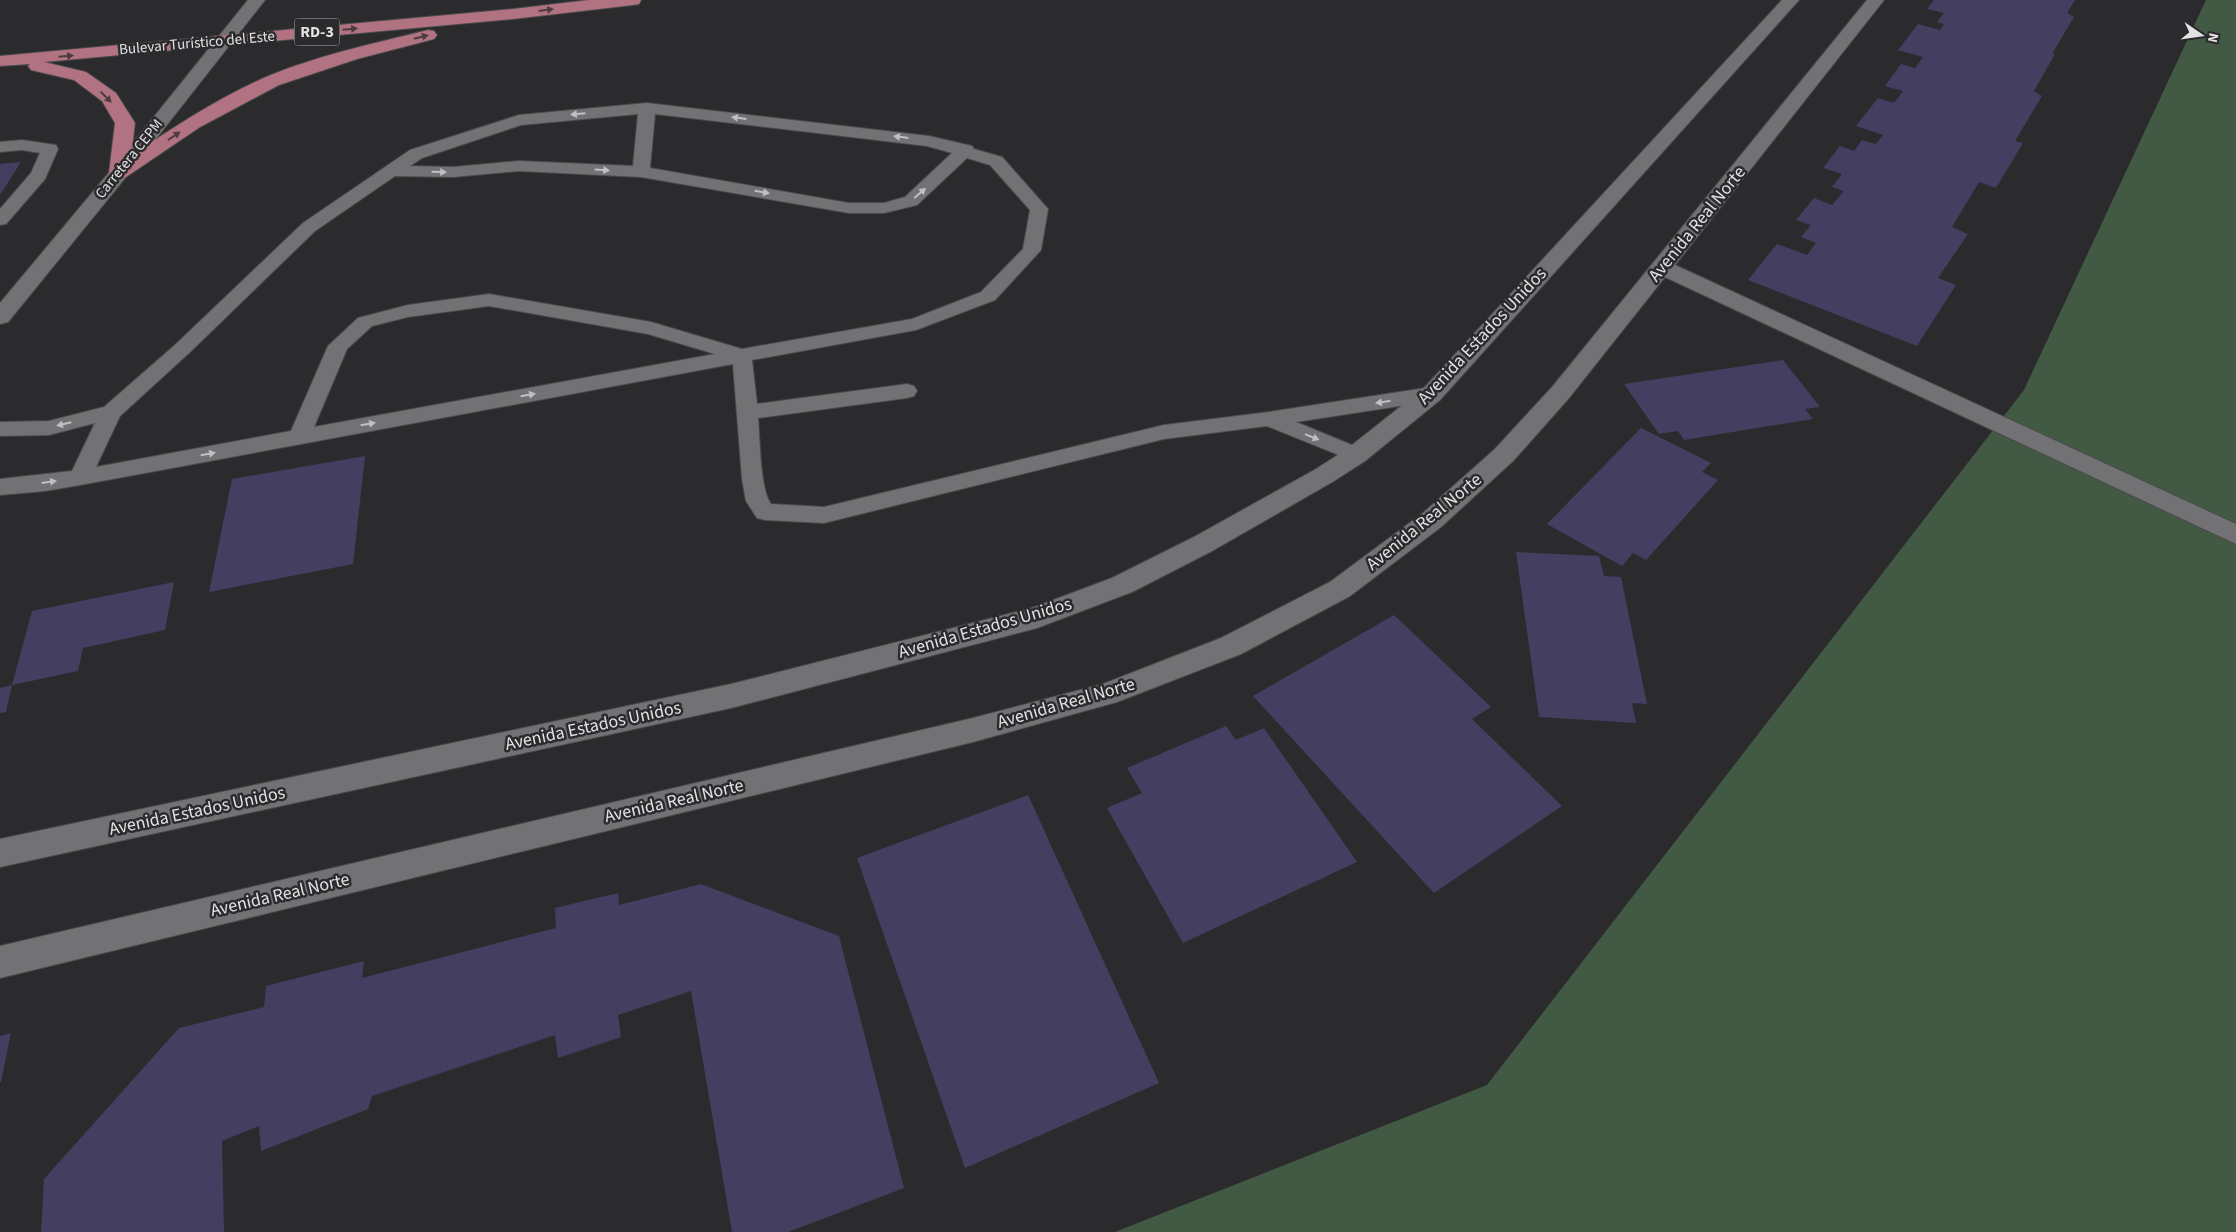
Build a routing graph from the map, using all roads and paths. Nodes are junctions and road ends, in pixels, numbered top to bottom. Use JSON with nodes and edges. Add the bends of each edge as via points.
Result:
{"nodes":[{"id":1,"x":257,"y":0,"type":"edge"},
{"id":2,"x":633,"y":0,"type":"edge"},
{"id":3,"x":1790,"y":0,"type":"edge"},
{"id":4,"x":1876,"y":0,"type":"edge"},
{"id":5,"x":513,"y":14,"type":"junction"},
{"id":6,"x":224,"y":41,"type":"junction"},
{"id":7,"x":7,"y":61,"type":"edge"},
{"id":8,"x":647,"y":108,"type":"junction"},
{"id":9,"x":0,"y":147,"type":"edge"},
{"id":10,"x":966,"y":150,"type":"junction"},
{"id":11,"x":391,"y":171,"type":"junction"},
{"id":12,"x":641,"y":172,"type":"junction"},
{"id":13,"x":119,"y":173,"type":"junction"},
{"id":14,"x":0,"y":220,"type":"edge"},
{"id":15,"x":1662,"y":268,"type":"junction"},
{"id":16,"x":0,"y":317,"type":"edge"},
{"id":17,"x":742,"y":356,"type":"junction"},
{"id":18,"x":907,"y":390,"type":"dead end"},
{"id":19,"x":1432,"y":394,"type":"junction"},
{"id":20,"x":111,"y":412,"type":"junction"},
{"id":21,"x":748,"y":412,"type":"junction"},
{"id":22,"x":1269,"y":420,"type":"junction"},
{"id":23,"x":0,"y":429,"type":"edge"},
{"id":24,"x":300,"y":437,"type":"junction"},
{"id":25,"x":1356,"y":455,"type":"junction"},
{"id":26,"x":80,"y":477,"type":"junction"},
{"id":27,"x":0,"y":487,"type":"edge"},
{"id":28,"x":2236,"y":535,"type":"edge"},
{"id":29,"x":0,"y":853,"type":"edge"},
{"id":30,"x":0,"y":962,"type":"edge"}],
"edges":[{"from":1,"to":6,"type":"street","name":"Carretera CEPM"},
{"from":5,"to":2,"type":"highway","name":"Bulevar Turístico del Este","number":"RD-3","one_way":true},
{"from":3,"to":19,"type":"street","name":"Avenida Estados Unidos"},
{"from":4,"to":15,"type":"street","name":"Avenida Real Norte"},
{"from":6,"to":5,"type":"highway","name":"Bulevar Turístico del Este","number":"RD-3","one_way":true},
{"from":13,"to":5,"type":"highway","one_way":true,"via":[[194,123],[273,81],[351,55]]},
{"from":7,"to":6,"type":"highway","name":"Bulevar Turístico del Este","number":"RD-3","one_way":true},
{"from":6,"to":13,"type":"street","name":"Carretera CEPM"},
{"from":7,"to":13,"type":"highway","one_way":true,"via":[[80,76],[109,97],[125,123]]},
{"from":10,"to":8,"type":"lane","one_way":true,"via":[[929,141]]},
{"from":8,"to":11,"type":"lane","one_way":true,"via":[[519,120],[416,154]]},
{"from":8,"to":12,"type":"lane"},
{"from":9,"to":14,"type":"lane","via":[[22,145],[50,149],[39,175]]},
{"from":12,"to":10,"type":"lane","one_way":true,"via":[[849,208],[884,208],[912,201]]},
{"from":10,"to":17,"type":"lane","via":[[996,161],[1038,209],[1032,250],[988,296],[916,324]]},
{"from":11,"to":12,"type":"lane","one_way":true,"via":[[453,172],[519,166]]},
{"from":11,"to":20,"type":"lane","via":[[310,227]]},
{"from":13,"to":16,"type":"street","name":"Carretera CEPM"},
{"from":15,"to":28,"type":"street"},
{"from":15,"to":30,"type":"street","name":"Avenida Real Norte","via":[[1561,392],[1510,448],[1432,520],[1340,589],[1231,646],[1107,694],[973,730]]},
{"from":17,"to":21,"type":"lane"},
{"from":24,"to":17,"type":"lane","one_way":true},
{"from":17,"to":24,"type":"lane","via":[[651,328],[488,300],[408,311],[365,322],[338,346]]},
{"from":18,"to":21,"type":"lane"},
{"from":19,"to":22,"type":"lane","one_way":true},
{"from":19,"to":25,"type":"street","name":"Avenida Estados Unidos"},
{"from":20,"to":23,"type":"lane","one_way":true,"via":[[49,428]]},
{"from":20,"to":26,"type":"lane"},
{"from":21,"to":22,"type":"lane","via":[[753,479],[757,501],[765,512],[824,515],[1164,432]]},
{"from":22,"to":25,"type":"lane","one_way":true},
{"from":26,"to":24,"type":"lane","one_way":true},
{"from":25,"to":29,"type":"street","name":"Avenida Estados Unidos","via":[[1203,544],[1122,585],[1037,617],[731,696]]},
{"from":27,"to":26,"type":"lane","one_way":true}]}
